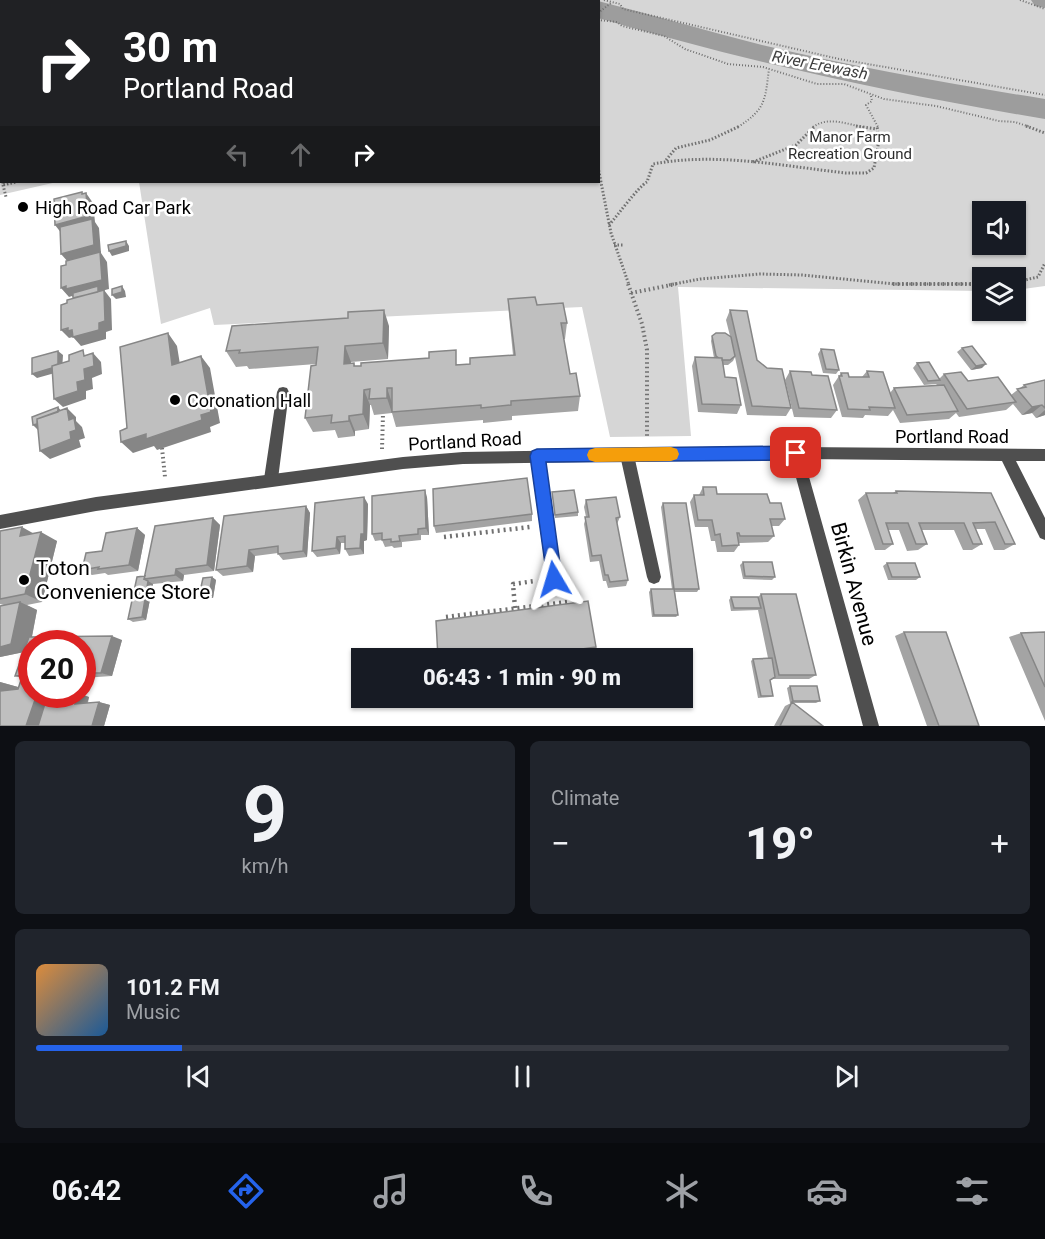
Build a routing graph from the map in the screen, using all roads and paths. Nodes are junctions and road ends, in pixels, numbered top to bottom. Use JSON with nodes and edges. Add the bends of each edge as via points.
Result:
{"nodes":[{"id":1,"x":604,"y":0,"type":"edge"},
{"id":2,"x":1020,"y":0,"type":"edge"},
{"id":3,"x":611,"y":3,"type":"junction"},
{"id":4,"x":1045,"y":9,"type":"edge"},
{"id":5,"x":600,"y":11,"type":"edge"},
{"id":6,"x":600,"y":20,"type":"edge"},
{"id":7,"x":769,"y":69,"type":"junction"},
{"id":8,"x":1045,"y":95,"type":"edge"},
{"id":9,"x":871,"y":96,"type":"junction"},
{"id":10,"x":877,"y":129,"type":"junction"},
{"id":11,"x":1045,"y":133,"type":"edge"},
{"id":12,"x":666,"y":161,"type":"junction"},
{"id":13,"x":752,"y":163,"type":"junction"},
{"id":14,"x":600,"y":178,"type":"edge"},
{"id":15,"x":3,"y":183,"type":"edge"},
{"id":16,"x":6,"y":197,"type":"dead end"},
{"id":17,"x":609,"y":225,"type":"junction"},
{"id":18,"x":614,"y":245,"type":"junction"},
{"id":19,"x":623,"y":245,"type":"dead end"},
{"id":20,"x":1045,"y":263,"type":"edge"},
{"id":21,"x":1026,"y":280,"type":"edge"},
{"id":22,"x":972,"y":284,"type":"edge"},
{"id":23,"x":631,"y":293,"type":"junction"},
{"id":24,"x":283,"y":392,"type":"dead end"},
{"id":25,"x":383,"y":414,"type":"edge"},
{"id":26,"x":162,"y":448,"type":"edge"},
{"id":27,"x":796,"y":453,"type":"junction"},
{"id":28,"x":627,"y":454,"type":"junction"},
{"id":29,"x":648,"y":454,"type":"junction"},
{"id":30,"x":1006,"y":455,"type":"junction"},
{"id":31,"x":1045,"y":455,"type":"edge"},
{"id":32,"x":537,"y":456,"type":"junction"},
{"id":33,"x":382,"y":465,"type":"junction"},
{"id":34,"x":271,"y":479,"type":"junction"},
{"id":35,"x":166,"y":494,"type":"junction"},
{"id":36,"x":0,"y":522,"type":"edge"},
{"id":37,"x":547,"y":525,"type":"junction"},
{"id":38,"x":1045,"y":533,"type":"edge"},
{"id":39,"x":444,"y":537,"type":"edge"},
{"id":40,"x":654,"y":577,"type":"dead end"},
{"id":41,"x":554,"y":579,"type":"joint"},
{"id":42,"x":567,"y":602,"type":"edge"},
{"id":43,"x":515,"y":608,"type":"junction"},
{"id":44,"x":446,"y":617,"type":"edge"},
{"id":45,"x":871,"y":726,"type":"edge"}],
"edges":[{"from":1,"to":3,"type":"path"},
{"from":2,"to":4,"type":"path"},
{"from":3,"to":5,"type":"path"},
{"from":3,"to":8,"type":"path","via":[[839,59]]},
{"from":6,"to":7,"type":"path","via":[[664,36],[718,61]]},
{"from":7,"to":9,"type":"path","via":[[817,84],[844,84]]},
{"from":7,"to":12,"type":"path","via":[[763,106],[757,113],[721,137],[676,148]]},
{"from":9,"to":10,"type":"path","via":[[872,101],[866,105]]},
{"from":9,"to":11,"type":"path","via":[[1015,122]]},
{"from":10,"to":13,"type":"path","via":[[821,123],[814,125],[800,142]]},
{"from":10,"to":13,"type":"path","via":[[880,137],[874,168],[866,173]]},
{"from":12,"to":13,"type":"path","via":[[728,158]]},
{"from":12,"to":17,"type":"path","via":[[653,164],[647,182]]},
{"from":14,"to":17,"type":"path"},
{"from":15,"to":16,"type":"path"},
{"from":17,"to":18,"type":"path"},
{"from":18,"to":19,"type":"path"},
{"from":18,"to":23,"type":"path"},
{"from":20,"to":21,"type":"path","via":[[1038,277]]},
{"from":22,"to":23,"type":"path","via":[[894,284],[760,274],[700,279]]},
{"from":23,"to":29,"type":"path","via":[[647,350]]},
{"from":24,"to":34,"type":"street"},
{"from":25,"to":33,"type":"path"},
{"from":26,"to":35,"type":"path"},
{"from":27,"to":29,"type":"street","name":"Portland Road"},
{"from":27,"to":30,"type":"street","name":"Portland Road"},
{"from":27,"to":45,"type":"street","name":"Birkin Avenue"},
{"from":28,"to":29,"type":"street","name":"Portland Road"},
{"from":28,"to":32,"type":"street","name":"Portland Road"},
{"from":28,"to":40,"type":"street"},
{"from":30,"to":31,"type":"street","name":"Portland Road"},
{"from":30,"to":38,"type":"street"},
{"from":32,"to":33,"type":"street","name":"Portland Road"},
{"from":32,"to":37,"type":"street"},
{"from":33,"to":34,"type":"street","name":"Portland Road"},
{"from":34,"to":35,"type":"street","name":"Portland Road"},
{"from":35,"to":36,"type":"street","name":"Portland Road"},
{"from":37,"to":39,"type":"path"},
{"from":37,"to":41,"type":"street"},
{"from":41,"to":43,"type":"path","via":[[513,584]]},
{"from":42,"to":43,"type":"path"},
{"from":43,"to":44,"type":"path"}]}
